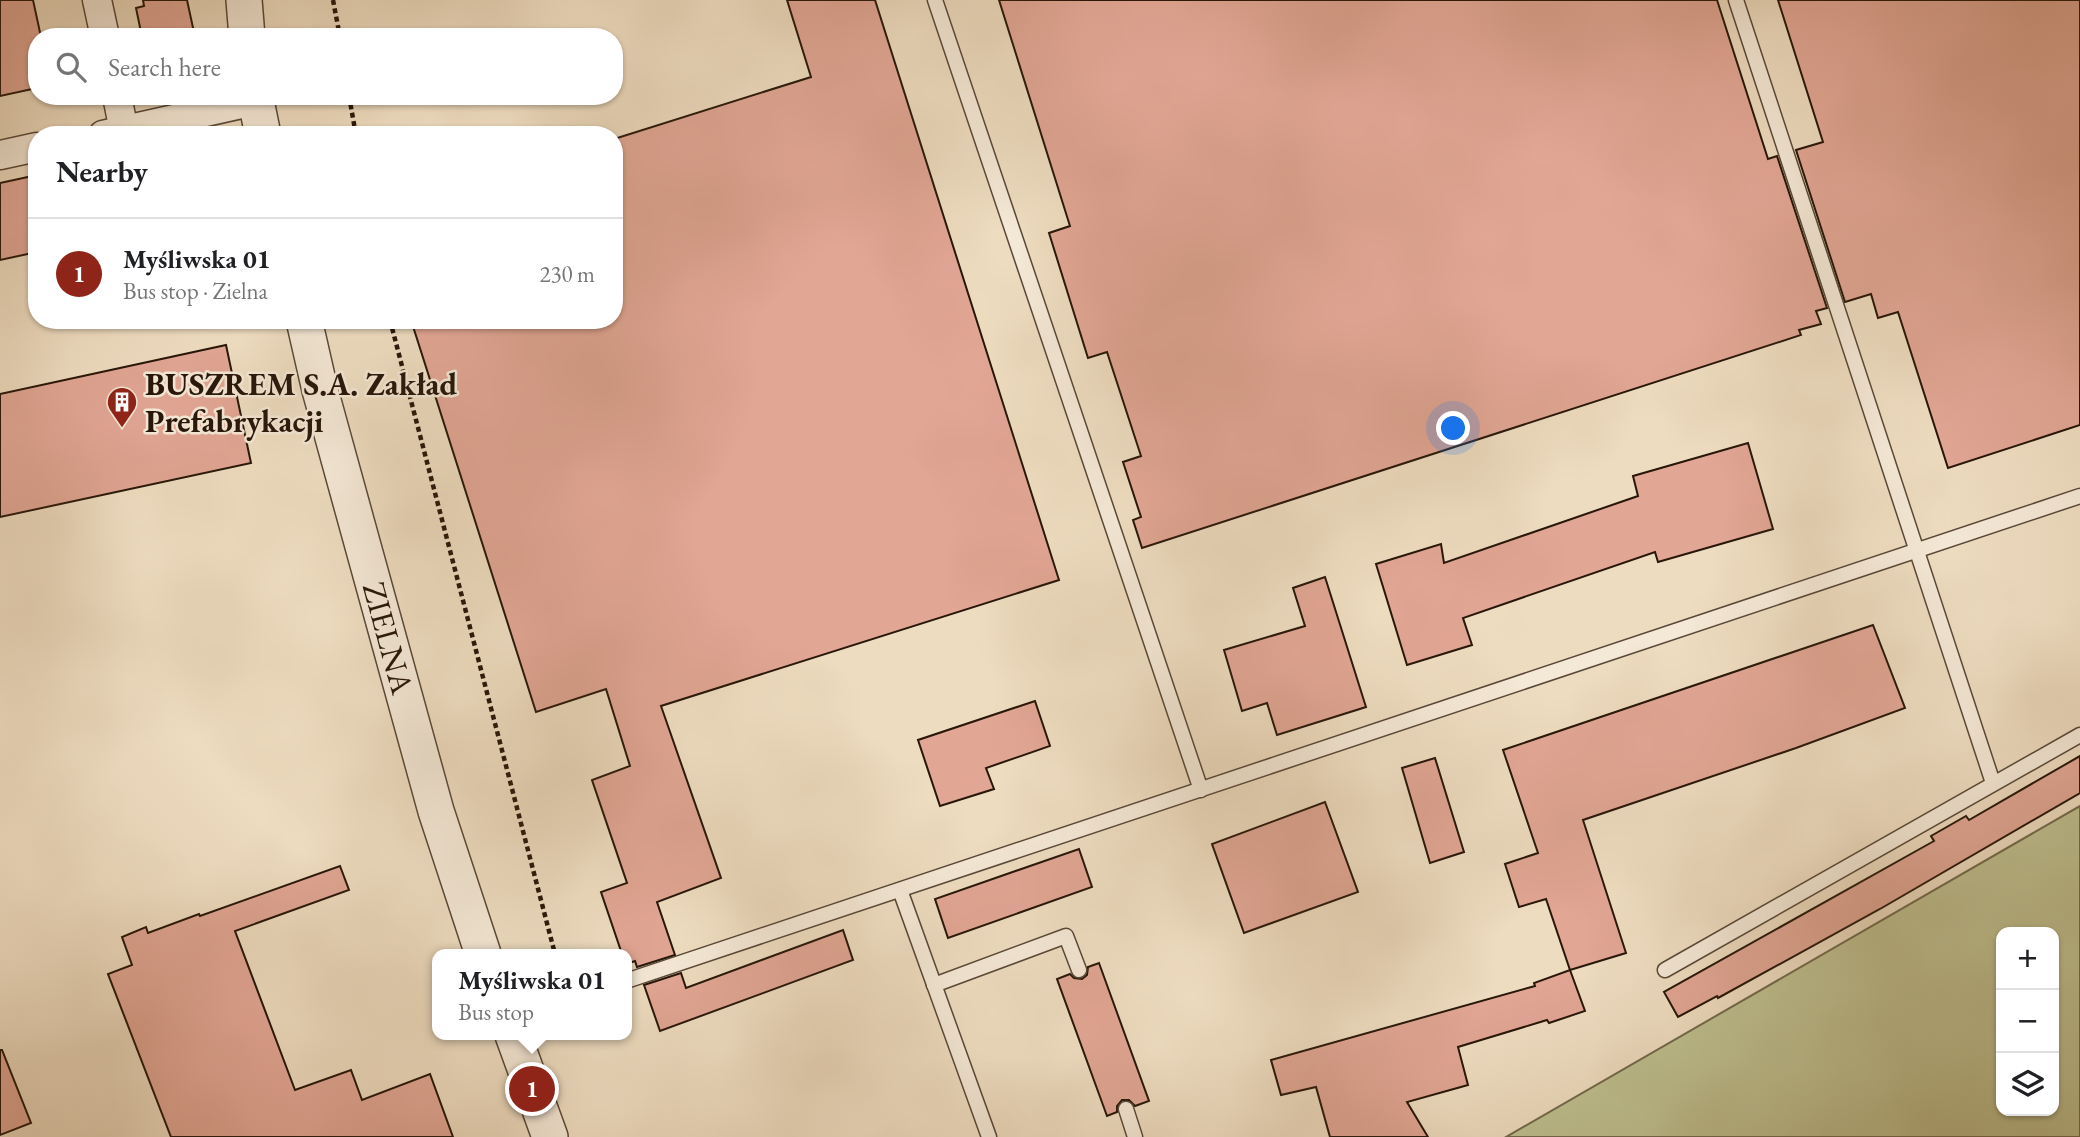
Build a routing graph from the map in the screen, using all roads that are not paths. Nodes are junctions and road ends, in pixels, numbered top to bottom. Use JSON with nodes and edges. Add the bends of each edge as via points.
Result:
{"nodes":[{"id":1,"x":97,"y":0,"type":"edge"},
{"id":2,"x":935,"y":0,"type":"edge"},
{"id":3,"x":1736,"y":0,"type":"edge"},
{"id":4,"x":103,"y":28,"type":"edge"},
{"id":5,"x":116,"y":105,"type":"edge"},
{"id":6,"x":227,"y":105,"type":"edge"},
{"id":7,"x":257,"y":105,"type":"edge"},
{"id":8,"x":114,"y":126,"type":"edge"},
{"id":9,"x":141,"y":126,"type":"edge"},
{"id":10,"x":261,"y":126,"type":"edge"},
{"id":11,"x":28,"y":150,"type":"edge"},
{"id":12,"x":0,"y":155,"type":"edge"},
{"id":13,"x":306,"y":329,"type":"edge"},
{"id":14,"x":2080,"y":496,"type":"edge"},
{"id":15,"x":1916,"y":551,"type":"junction"},
{"id":16,"x":2080,"y":735,"type":"edge"},
{"id":17,"x":1993,"y":783,"type":"junction"},
{"id":18,"x":1201,"y":790,"type":"junction"},
{"id":19,"x":900,"y":890,"type":"junction"},
{"id":20,"x":481,"y":949,"type":"edge"},
{"id":21,"x":1665,"y":970,"type":"dead end"},
{"id":22,"x":1079,"y":971,"type":"dead end"},
{"id":23,"x":632,"y":979,"type":"edge"},
{"id":24,"x":934,"y":985,"type":"junction"},
{"id":25,"x":515,"y":1040,"type":"edge"},
{"id":26,"x":1126,"y":1109,"type":"dead end"},
{"id":27,"x":550,"y":1137,"type":"edge"},
{"id":28,"x":989,"y":1137,"type":"edge"},
{"id":29,"x":1135,"y":1137,"type":"edge"}],
"edges":[{"from":1,"to":4,"type":"street"},
{"from":2,"to":18,"type":"lane"},
{"from":3,"to":15,"type":"lane"},
{"from":5,"to":8,"type":"street"},
{"from":6,"to":9,"type":"street"},
{"from":7,"to":10,"type":"street"},
{"from":11,"to":12,"type":"street"},
{"from":13,"to":20,"type":"street","name":"ZIELNA","via":[[436,811]]},
{"from":14,"to":15,"type":"lane"},
{"from":15,"to":17,"type":"lane"},
{"from":15,"to":18,"type":"lane"},
{"from":16,"to":17,"type":"lane"},
{"from":17,"to":21,"type":"lane"},
{"from":18,"to":19,"type":"lane"},
{"from":19,"to":23,"type":"lane"},
{"from":19,"to":24,"type":"lane"},
{"from":22,"to":24,"type":"lane","via":[[1066,936]]},
{"from":24,"to":28,"type":"lane"},
{"from":25,"to":27,"type":"street"},
{"from":26,"to":29,"type":"lane"}]}
